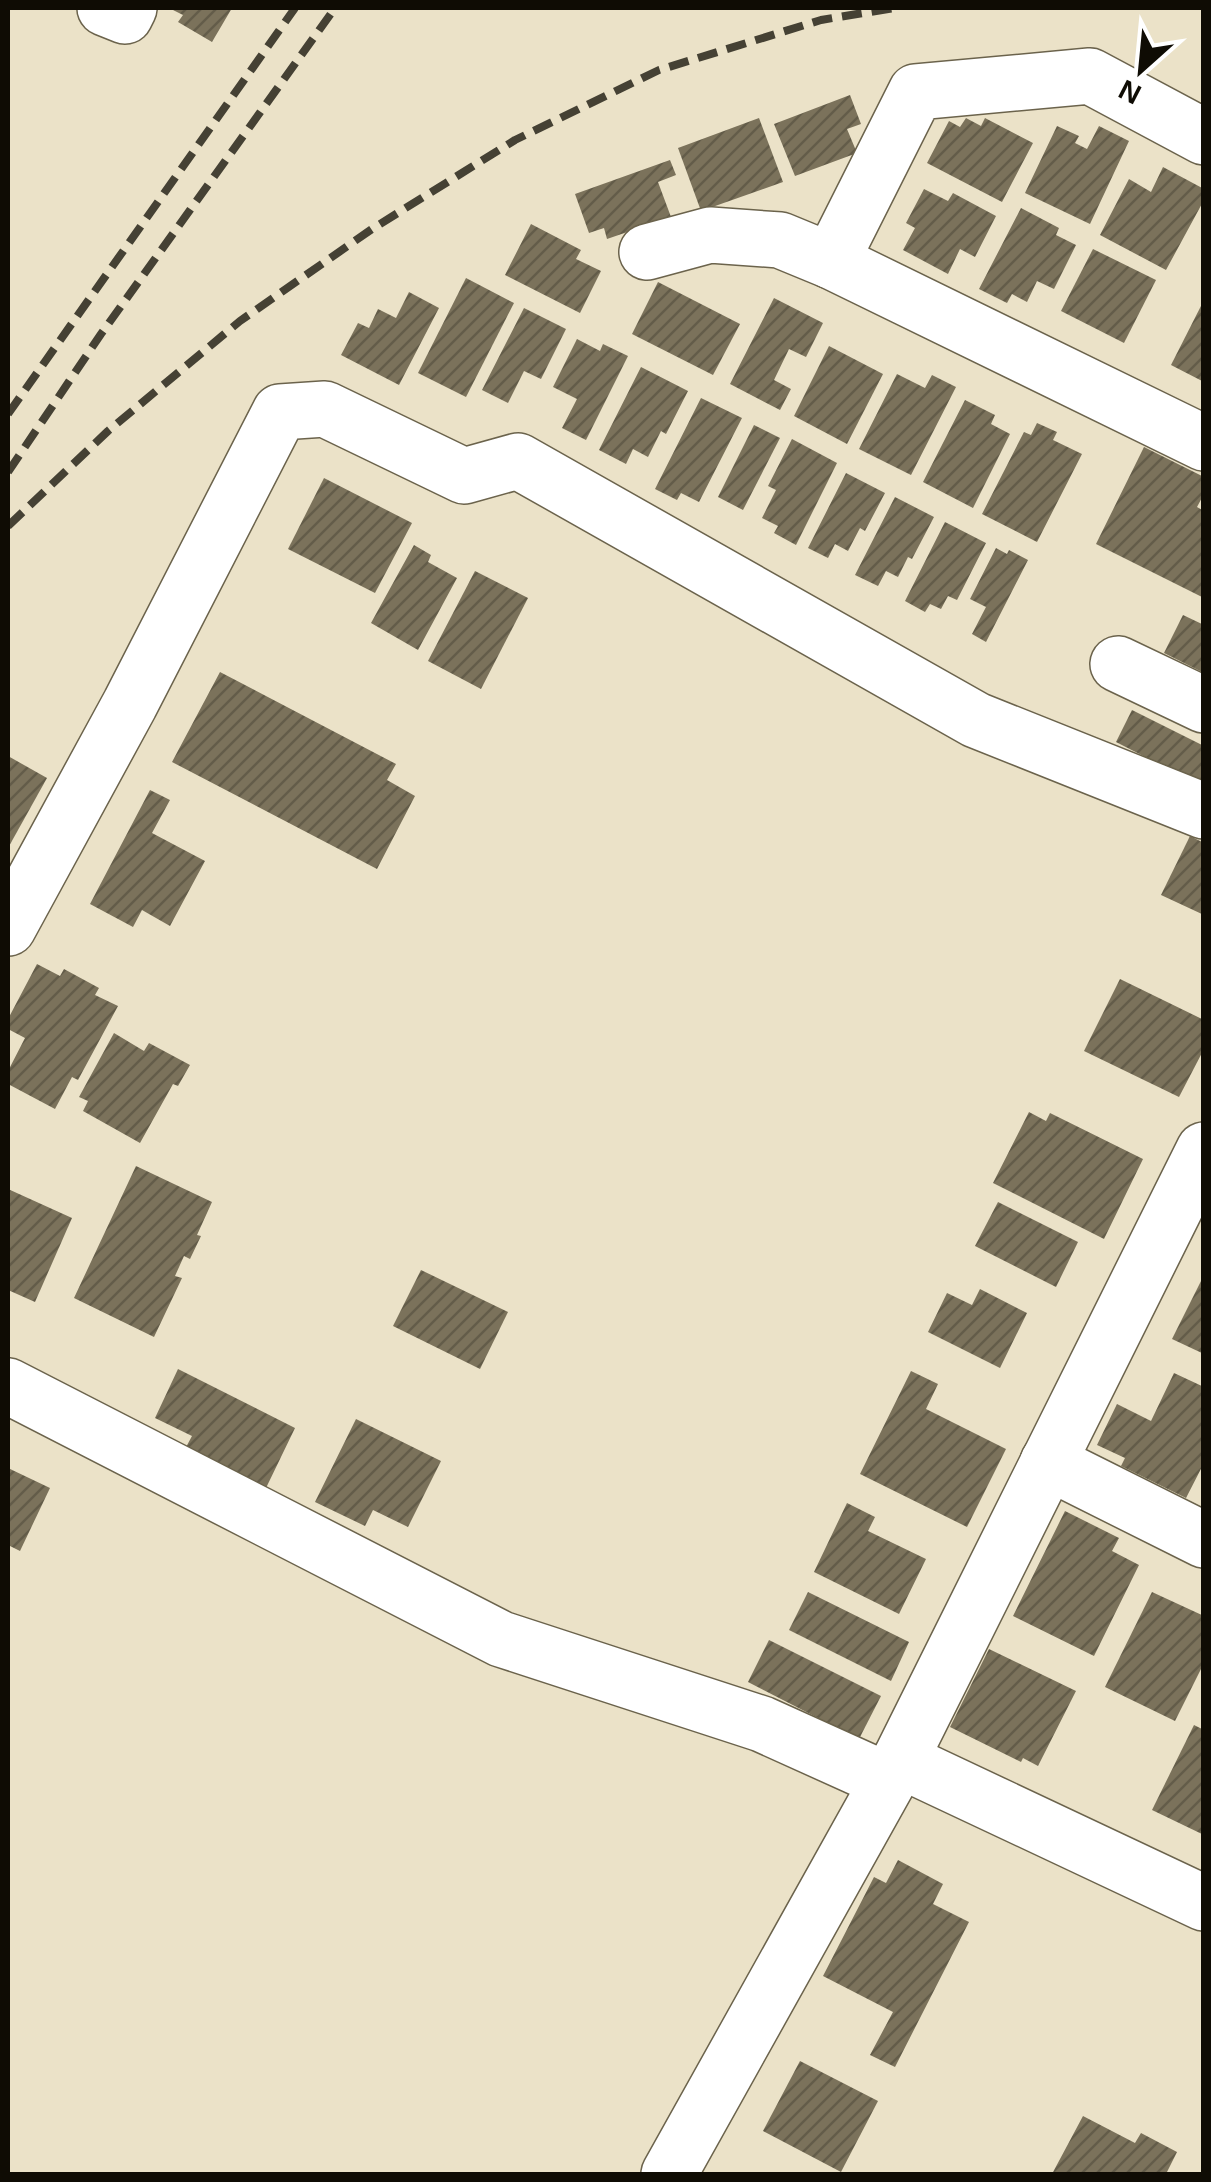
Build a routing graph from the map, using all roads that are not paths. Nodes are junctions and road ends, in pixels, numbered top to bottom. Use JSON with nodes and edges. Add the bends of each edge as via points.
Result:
{"nodes":[{"id":1,"x":105,"y":8,"type":"edge"},
{"id":2,"x":129,"y":8,"type":"edge"},
{"id":3,"x":1204,"y":137,"type":"edge"},
{"id":4,"x":647,"y":252,"type":"dead end"},
{"id":5,"x":831,"y":262,"type":"junction"},
{"id":6,"x":1204,"y":443,"type":"edge"},
{"id":7,"x":1118,"y":664,"type":"dead end"},
{"id":8,"x":1204,"y":706,"type":"edge"},
{"id":9,"x":1204,"y":811,"type":"edge"},
{"id":10,"x":8,"y":928,"type":"edge"},
{"id":11,"x":1199,"y":1169,"type":"edge"},
{"id":12,"x":8,"y":1386,"type":"edge"},
{"id":13,"x":1048,"y":1462,"type":"junction"},
{"id":14,"x":1204,"y":1540,"type":"edge"},
{"id":15,"x":893,"y":1770,"type":"junction"},
{"id":16,"x":1204,"y":1902,"type":"edge"},
{"id":17,"x":669,"y":2174,"type":"edge"}],
"edges":[{"from":1,"to":2,"type":"street","via":[[125,16]]},
{"from":3,"to":5,"type":"street","via":[[1090,76],[916,92]]},
{"from":4,"to":5,"type":"street","via":[[710,235],[780,240]]},
{"from":5,"to":6,"type":"street"},
{"from":7,"to":8,"type":"street"},
{"from":9,"to":10,"type":"street","via":[[976,720],[518,462],[464,476],[325,409],[280,412]]},
{"from":11,"to":13,"type":"street"},
{"from":12,"to":15,"type":"street","via":[[501,1639]]},
{"from":13,"to":14,"type":"street"},
{"from":13,"to":15,"type":"street"},
{"from":15,"to":16,"type":"street"},
{"from":15,"to":17,"type":"street"}]}
